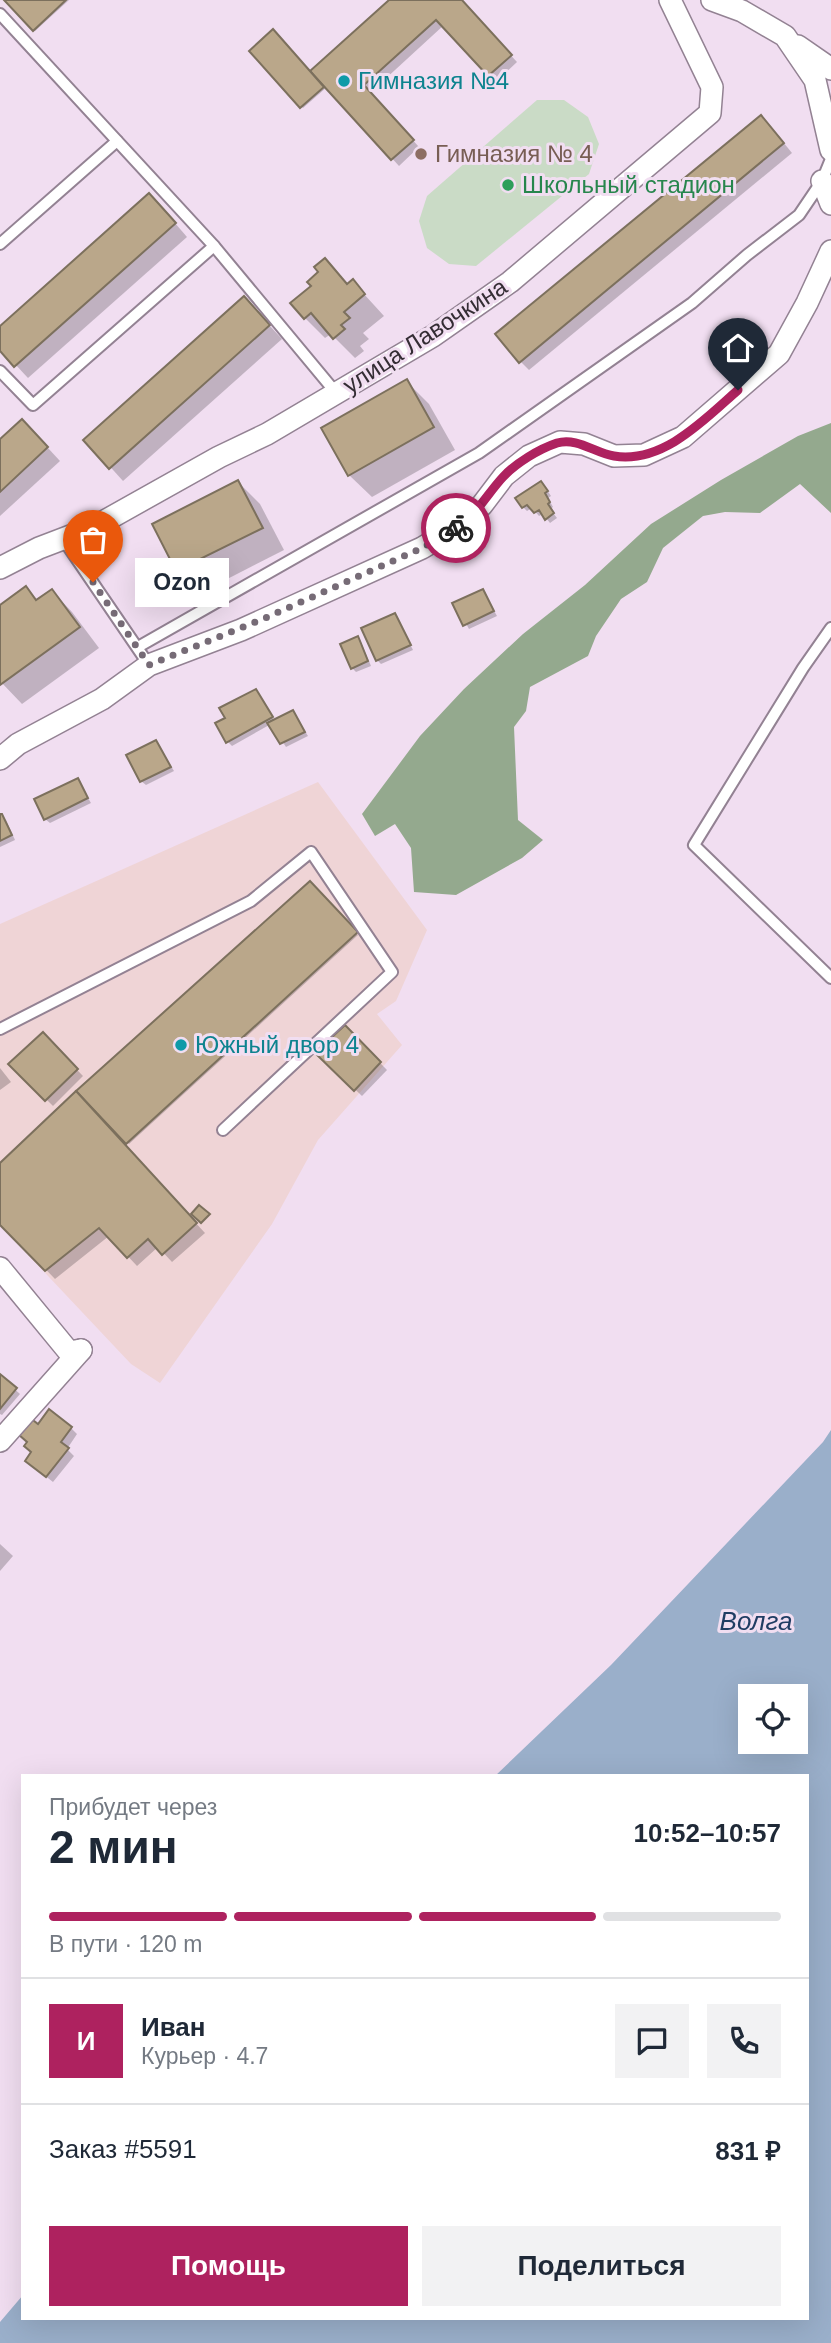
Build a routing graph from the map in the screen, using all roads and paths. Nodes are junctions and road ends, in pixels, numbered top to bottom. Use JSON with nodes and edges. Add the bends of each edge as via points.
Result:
{"nodes":[{"id":1,"x":670,"y":0,"type":"edge"},
{"id":2,"x":712,"y":0,"type":"edge"},
{"id":3,"x":0,"y":14,"type":"edge"},
{"id":4,"x":785,"y":36,"type":"junction"},
{"id":5,"x":831,"y":69,"type":"edge"},
{"id":6,"x":117,"y":141,"type":"junction"},
{"id":7,"x":831,"y":150,"type":"edge"},
{"id":8,"x":831,"y":159,"type":"edge"},
{"id":9,"x":822,"y":181,"type":"junction"},
{"id":10,"x":831,"y":204,"type":"edge"},
{"id":11,"x":0,"y":244,"type":"edge"},
{"id":12,"x":214,"y":246,"type":"junction"},
{"id":13,"x":831,"y":251,"type":"edge"},
{"id":14,"x":0,"y":372,"type":"edge"},
{"id":15,"x":337,"y":394,"type":"junction"},
{"id":16,"x":63,"y":539,"type":"junction"},
{"id":17,"x":0,"y":568,"type":"edge"},
{"id":18,"x":831,"y":628,"type":"edge"},
{"id":19,"x":144,"y":656,"type":"junction"},
{"id":20,"x":9,"y":739,"type":"edge"},
{"id":21,"x":0,"y":759,"type":"edge"},
{"id":22,"x":830,"y":974,"type":"edge"},
{"id":23,"x":0,"y":1029,"type":"edge"},
{"id":24,"x":223,"y":1130,"type":"dead end"},
{"id":25,"x":0,"y":1268,"type":"edge"},
{"id":26,"x":0,"y":1441,"type":"edge"}],
"edges":[{"from":1,"to":15,"type":"street","name":"улица Лавочкина","via":[[712,87],[710,113],[510,282]]},
{"from":2,"to":4,"type":"street"},
{"from":3,"to":6,"type":"lane"},
{"from":4,"to":5,"type":"street"},
{"from":4,"to":7,"type":"street","via":[[815,80]]},
{"from":6,"to":11,"type":"lane"},
{"from":6,"to":12,"type":"lane"},
{"from":8,"to":9,"type":"lane"},
{"from":9,"to":10,"type":"street"},
{"from":9,"to":19,"type":"lane","via":[[799,215],[692,303],[479,453]]},
{"from":12,"to":14,"type":"lane","via":[[33,405]]},
{"from":12,"to":15,"type":"lane"},
{"from":13,"to":19,"type":"street","via":[[779,354],[683,437],[644,455],[614,456],[584,444],[559,442],[529,456],[503,476],[463,524],[422,548],[241,629]]},
{"from":15,"to":16,"type":"street","name":"улица Лавочкина","via":[[94,527]]},
{"from":16,"to":17,"type":"street","name":"улица Лавочкина"},
{"from":16,"to":19,"type":"lane"},
{"from":18,"to":22,"type":"lane","via":[[694,845]]},
{"from":19,"to":20,"type":"street","via":[[102,699]]},
{"from":20,"to":21,"type":"street"},
{"from":23,"to":24,"type":"lane","via":[[251,901],[311,852],[392,972]]},
{"from":25,"to":26,"type":"street","via":[[69,1352],[80,1350]]}]}
